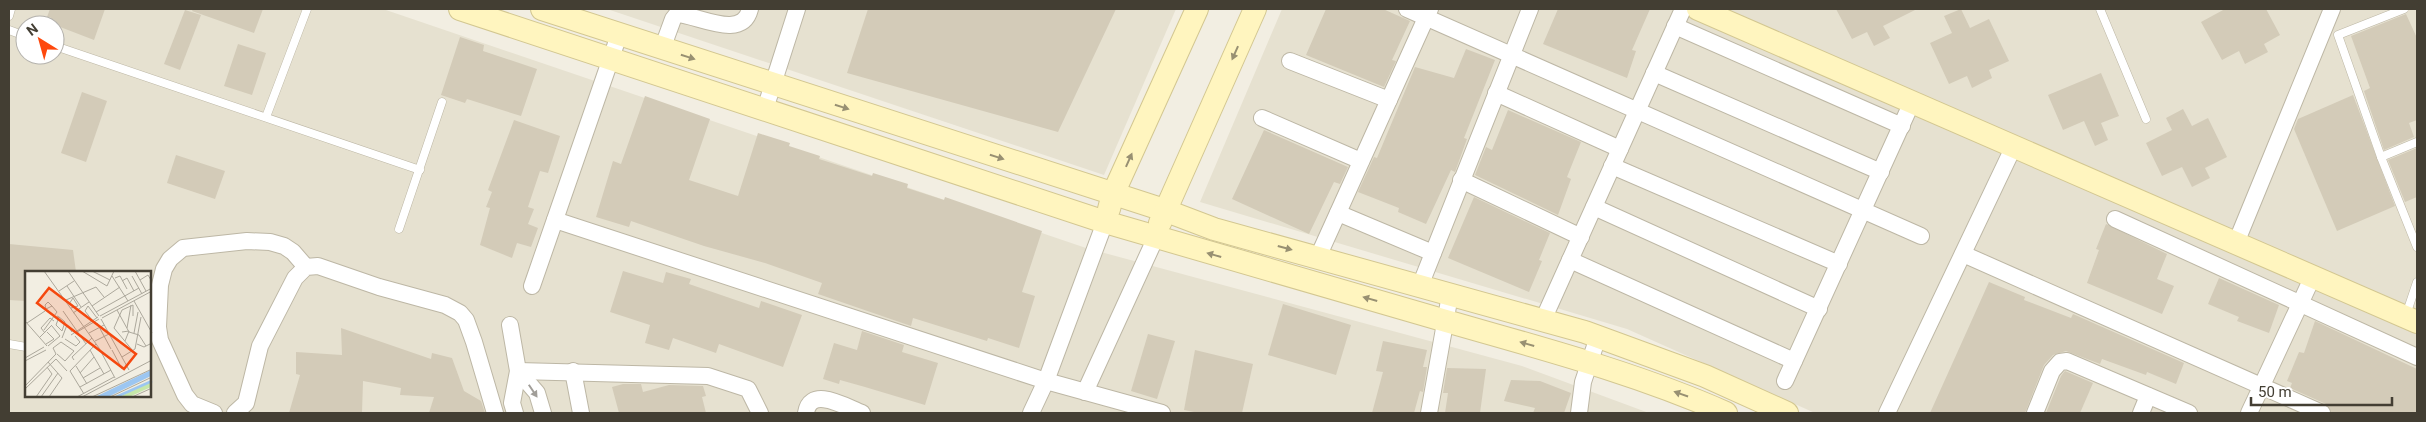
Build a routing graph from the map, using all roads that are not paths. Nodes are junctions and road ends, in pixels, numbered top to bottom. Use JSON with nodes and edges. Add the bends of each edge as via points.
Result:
{"nodes":[{"id":1,"x":11,"y":9,"type":"edge"},
{"id":2,"x":307,"y":9,"type":"edge"},
{"id":3,"x":460,"y":9,"type":"edge"},
{"id":4,"x":542,"y":9,"type":"edge"},
{"id":5,"x":750,"y":9,"type":"edge"},
{"id":6,"x":797,"y":9,"type":"edge"},
{"id":7,"x":1197,"y":9,"type":"edge"},
{"id":8,"x":1255,"y":9,"type":"edge"},
{"id":9,"x":1407,"y":9,"type":"edge"},
{"id":10,"x":1530,"y":9,"type":"edge"},
{"id":11,"x":1683,"y":9,"type":"edge"},
{"id":12,"x":1698,"y":9,"type":"edge"},
{"id":13,"x":2100,"y":9,"type":"edge"},
{"id":14,"x":2332,"y":9,"type":"edge"},
{"id":15,"x":2404,"y":9,"type":"edge"},
{"id":16,"x":1428,"y":13,"type":"edge"},
{"id":17,"x":576,"y":14,"type":"edge"},
{"id":18,"x":9,"y":16,"type":"edge"},
{"id":19,"x":1675,"y":26,"type":"junction"},
{"id":20,"x":619,"y":34,"type":"junction"},
{"id":21,"x":65,"y":49,"type":"edge"},
{"id":22,"x":662,"y":49,"type":"junction"},
{"id":23,"x":1511,"y":54,"type":"junction"},
{"id":24,"x":611,"y":60,"type":"junction"},
{"id":25,"x":1290,"y":61,"type":"dead end"},
{"id":26,"x":1654,"y":73,"type":"junction"},
{"id":27,"x":773,"y":84,"type":"junction"},
{"id":28,"x":1496,"y":93,"type":"junction"},
{"id":29,"x":1389,"y":100,"type":"junction"},
{"id":30,"x":442,"y":102,"type":"dead end"},
{"id":31,"x":766,"y":109,"type":"junction"},
{"id":32,"x":1637,"y":110,"type":"junction"},
{"id":33,"x":266,"y":117,"type":"junction"},
{"id":34,"x":1262,"y":118,"type":"dead end"},
{"id":35,"x":2146,"y":119,"type":"dead end"},
{"id":36,"x":2417,"y":142,"type":"edge"},
{"id":37,"x":2014,"y":146,"type":"junction"},
{"id":38,"x":1620,"y":149,"type":"junction"},
{"id":39,"x":2381,"y":157,"type":"junction"},
{"id":40,"x":1362,"y":161,"type":"junction"},
{"id":41,"x":1612,"y":166,"type":"junction"},
{"id":42,"x":420,"y":170,"type":"junction"},
{"id":43,"x":1881,"y":172,"type":"junction"},
{"id":44,"x":1462,"y":180,"type":"junction"},
{"id":45,"x":1113,"y":194,"type":"junction"},
{"id":46,"x":1594,"y":207,"type":"junction"},
{"id":47,"x":1164,"y":210,"type":"junction"},
{"id":48,"x":1864,"y":210,"type":"junction"},
{"id":49,"x":1338,"y":213,"type":"junction"},
{"id":50,"x":2115,"y":219,"type":"dead end"},
{"id":51,"x":555,"y":220,"type":"junction"},
{"id":52,"x":1105,"y":222,"type":"junction"},
{"id":53,"x":399,"y":229,"type":"dead end"},
{"id":54,"x":1921,"y":236,"type":"dead end"},
{"id":55,"x":1156,"y":237,"type":"junction"},
{"id":56,"x":1580,"y":237,"type":"junction"},
{"id":57,"x":2236,"y":243,"type":"junction"},
{"id":58,"x":2417,"y":248,"type":"edge"},
{"id":59,"x":1433,"y":253,"type":"junction"},
{"id":60,"x":1963,"y":254,"type":"junction"},
{"id":61,"x":1318,"y":257,"type":"junction"},
{"id":62,"x":1570,"y":260,"type":"junction"},
{"id":63,"x":1839,"y":264,"type":"junction"},
{"id":64,"x":306,"y":267,"type":"junction"},
{"id":65,"x":2313,"y":276,"type":"junction"},
{"id":66,"x":2417,"y":282,"type":"edge"},
{"id":67,"x":532,"y":286,"type":"dead end"},
{"id":68,"x":1420,"y":286,"type":"junction"},
{"id":69,"x":1450,"y":295,"type":"junction"},
{"id":70,"x":2300,"y":302,"type":"junction"},
{"id":71,"x":1819,"y":310,"type":"junction"},
{"id":72,"x":2411,"y":319,"type":"edge"},
{"id":73,"x":1543,"y":320,"type":"junction"},
{"id":74,"x":1446,"y":321,"type":"junction"},
{"id":75,"x":510,"y":325,"type":"dead end"},
{"id":76,"x":1598,"y":337,"type":"junction"},
{"id":77,"x":9,"y":344,"type":"edge"},
{"id":78,"x":25,"y":347,"type":"edge"},
{"id":79,"x":2417,"y":357,"type":"edge"},
{"id":80,"x":1794,"y":361,"type":"junction"},
{"id":81,"x":1590,"y":362,"type":"junction"},
{"id":82,"x":518,"y":371,"type":"junction"},
{"id":83,"x":573,"y":371,"type":"junction"},
{"id":84,"x":1046,"y":381,"type":"junction"},
{"id":85,"x":1785,"y":381,"type":"dead end"},
{"id":86,"x":2262,"y":386,"type":"junction"},
{"id":87,"x":1085,"y":392,"type":"junction"},
{"id":88,"x":2148,"y":396,"type":"junction"},
{"id":89,"x":214,"y":413,"type":"edge"},
{"id":90,"x":235,"y":413,"type":"edge"},
{"id":91,"x":495,"y":413,"type":"edge"},
{"id":92,"x":515,"y":413,"type":"edge"},
{"id":93,"x":543,"y":413,"type":"edge"},
{"id":94,"x":581,"y":413,"type":"edge"},
{"id":95,"x":760,"y":413,"type":"edge"},
{"id":96,"x":806,"y":413,"type":"edge"},
{"id":97,"x":862,"y":413,"type":"edge"},
{"id":98,"x":1031,"y":413,"type":"edge"},
{"id":99,"x":1162,"y":413,"type":"edge"},
{"id":100,"x":1429,"y":413,"type":"edge"},
{"id":101,"x":1579,"y":413,"type":"edge"},
{"id":102,"x":1726,"y":413,"type":"edge"},
{"id":103,"x":1787,"y":413,"type":"edge"},
{"id":104,"x":1887,"y":413,"type":"edge"},
{"id":105,"x":2035,"y":413,"type":"edge"},
{"id":106,"x":2141,"y":413,"type":"edge"},
{"id":107,"x":2189,"y":413,"type":"edge"},
{"id":108,"x":2249,"y":413,"type":"edge"},
{"id":109,"x":2322,"y":413,"type":"edge"}],
"edges":[{"from":1,"to":18,"type":"lane"},
{"from":2,"to":33,"type":"lane"},
{"from":3,"to":24,"type":"street"},
{"from":4,"to":17,"type":"street"},
{"from":5,"to":22,"type":"street","via":[[742,21],[733,25],[677,14]]},
{"from":6,"to":27,"type":"street"},
{"from":45,"to":7,"type":"street","one_way":true},
{"from":8,"to":47,"type":"street","one_way":true},
{"from":9,"to":16,"type":"street"},
{"from":10,"to":23,"type":"street"},
{"from":11,"to":19,"type":"street"},
{"from":12,"to":37,"type":"street"},
{"from":13,"to":35,"type":"lane"},
{"from":14,"to":57,"type":"street"},
{"from":15,"to":39,"type":"lane","via":[[2338,35]]},
{"from":16,"to":23,"type":"street"},
{"from":16,"to":29,"type":"street"},
{"from":17,"to":20,"type":"street"},
{"from":19,"to":26,"type":"street"},
{"from":19,"to":43,"type":"street","via":[[1905,120]]},
{"from":20,"to":22,"type":"street"},
{"from":20,"to":24,"type":"street"},
{"from":21,"to":33,"type":"lane"},
{"from":22,"to":27,"type":"street","one_way":true},
{"from":23,"to":28,"type":"street"},
{"from":23,"to":32,"type":"street"},
{"from":24,"to":31,"type":"street"},
{"from":24,"to":51,"type":"street"},
{"from":25,"to":29,"type":"street"},
{"from":26,"to":32,"type":"street"},
{"from":26,"to":43,"type":"street"},
{"from":27,"to":31,"type":"street"},
{"from":27,"to":45,"type":"street","one_way":true},
{"from":28,"to":38,"type":"street"},
{"from":28,"to":44,"type":"street"},
{"from":29,"to":40,"type":"street"},
{"from":30,"to":42,"type":"lane"},
{"from":31,"to":52,"type":"street"},
{"from":32,"to":38,"type":"street"},
{"from":32,"to":48,"type":"street"},
{"from":33,"to":42,"type":"lane"},
{"from":34,"to":40,"type":"street"},
{"from":36,"to":39,"type":"lane"},
{"from":37,"to":57,"type":"street"},
{"from":37,"to":60,"type":"street"},
{"from":38,"to":41,"type":"street"},
{"from":39,"to":58,"type":"lane"},
{"from":40,"to":49,"type":"street"},
{"from":41,"to":46,"type":"street"},
{"from":41,"to":63,"type":"street"},
{"from":42,"to":53,"type":"lane"},
{"from":43,"to":48,"type":"street"},
{"from":44,"to":56,"type":"street"},
{"from":44,"to":59,"type":"street"},
{"from":45,"to":47,"type":"street"},
{"from":45,"to":52,"type":"street"},
{"from":46,"to":56,"type":"street"},
{"from":46,"to":71,"type":"street"},
{"from":47,"to":55,"type":"street"},
{"from":47,"to":61,"type":"street","one_way":true,"via":[[1214,229]]},
{"from":48,"to":54,"type":"street"},
{"from":48,"to":63,"type":"street"},
{"from":49,"to":59,"type":"street"},
{"from":49,"to":61,"type":"street"},
{"from":50,"to":70,"type":"street"},
{"from":51,"to":67,"type":"street"},
{"from":51,"to":84,"type":"street"},
{"from":52,"to":55,"type":"street"},
{"from":52,"to":84,"type":"street"},
{"from":74,"to":55,"type":"street","one_way":true},
{"from":55,"to":87,"type":"street"},
{"from":56,"to":62,"type":"street"},
{"from":57,"to":65,"type":"street"},
{"from":59,"to":68,"type":"street"},
{"from":60,"to":86,"type":"street"},
{"from":60,"to":104,"type":"street"},
{"from":61,"to":68,"type":"street"},
{"from":62,"to":73,"type":"street"},
{"from":62,"to":80,"type":"street"},
{"from":63,"to":71,"type":"street"},
{"from":64,"to":89,"type":"street","via":[[293,252],[270,242],[247,241],[183,248],[170,259],[160,286],[160,340],[185,395],[192,404]]},
{"from":64,"to":90,"type":"street","via":[[294,278],[260,346],[246,403]]},
{"from":64,"to":91,"type":"street","via":[[318,266],[445,305],[460,313],[474,342]]},
{"from":65,"to":70,"type":"street"},
{"from":65,"to":72,"type":"street"},
{"from":66,"to":72,"type":"lane"},
{"from":68,"to":69,"type":"street"},
{"from":69,"to":73,"type":"street"},
{"from":69,"to":74,"type":"street"},
{"from":70,"to":79,"type":"street"},
{"from":70,"to":86,"type":"street"},
{"from":71,"to":80,"type":"street"},
{"from":73,"to":76,"type":"street"},
{"from":81,"to":74,"type":"street","one_way":true},
{"from":74,"to":100,"type":"street"},
{"from":75,"to":82,"type":"street"},
{"from":76,"to":81,"type":"street"},
{"from":76,"to":103,"type":"street","via":[[1705,376]]},
{"from":77,"to":78,"type":"lane"},
{"from":80,"to":85,"type":"street"},
{"from":81,"to":101,"type":"street","via":[[1582,382]]},
{"from":102,"to":81,"type":"street","one_way":true},
{"from":82,"to":83,"type":"street"},
{"from":82,"to":92,"type":"street","via":[[512,403]]},
{"from":82,"to":93,"type":"street","one_way":true,"via":[[537,393]]},
{"from":83,"to":94,"type":"street"},
{"from":83,"to":95,"type":"street","via":[[708,376],[748,389]]},
{"from":84,"to":87,"type":"street"},
{"from":84,"to":98,"type":"street"},
{"from":86,"to":108,"type":"street"},
{"from":86,"to":109,"type":"street"},
{"from":87,"to":99,"type":"street"},
{"from":88,"to":105,"type":"street","via":[[2067,361],[2060,362],[2052,372]]},
{"from":88,"to":106,"type":"street"},
{"from":88,"to":107,"type":"street"},
{"from":96,"to":97,"type":"street","via":[[809,403],[821,398]]}]}
